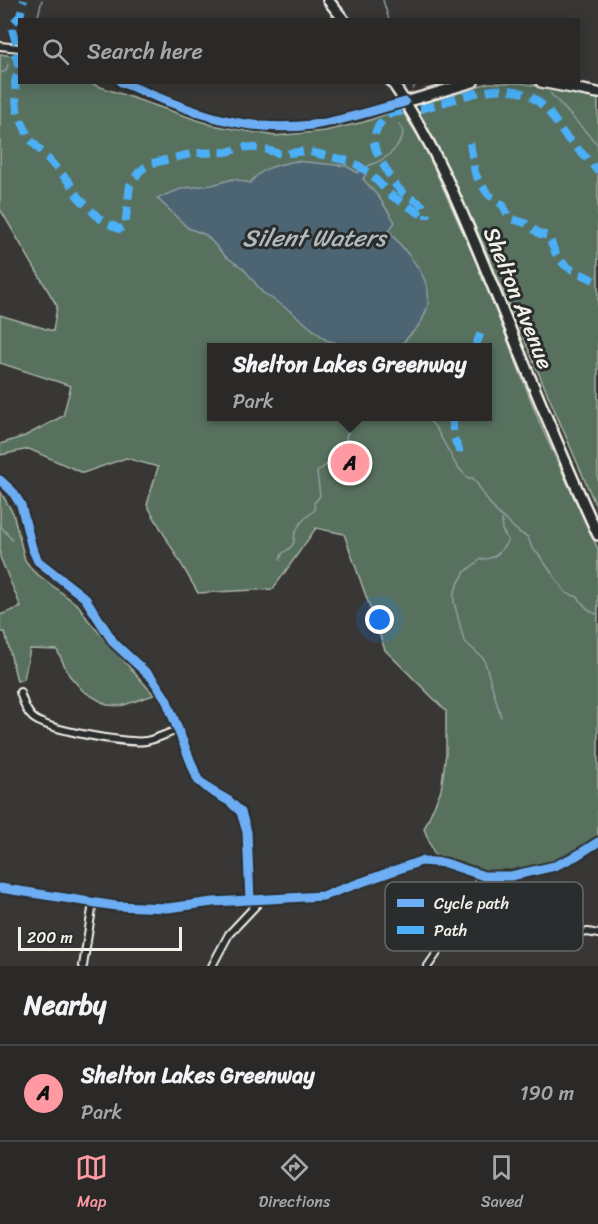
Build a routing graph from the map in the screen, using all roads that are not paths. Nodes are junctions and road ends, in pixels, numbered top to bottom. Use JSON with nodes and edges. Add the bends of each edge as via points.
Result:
{"nodes":[{"id":1,"x":328,"y":0,"type":"edge"},
{"id":2,"x":342,"y":18,"type":"edge"},
{"id":3,"x":0,"y":46,"type":"edge"},
{"id":4,"x":18,"y":48,"type":"edge"},
{"id":5,"x":126,"y":84,"type":"edge"},
{"id":6,"x":393,"y":84,"type":"edge"},
{"id":7,"x":466,"y":84,"type":"edge"},
{"id":8,"x":551,"y":84,"type":"edge"},
{"id":9,"x":598,"y":93,"type":"edge"},
{"id":10,"x":405,"y":102,"type":"junction"},
{"id":11,"x":0,"y":480,"type":"edge"},
{"id":12,"x":598,"y":534,"type":"edge"},
{"id":13,"x":20,"y":692,"type":"dead end"},
{"id":14,"x":178,"y":730,"type":"junction"},
{"id":15,"x":598,"y":842,"type":"edge"},
{"id":16,"x":480,"y":876,"type":"junction"},
{"id":17,"x":479,"y":882,"type":"edge"},
{"id":18,"x":0,"y":888,"type":"edge"},
{"id":19,"x":247,"y":900,"type":"junction"},
{"id":20,"x":261,"y":900,"type":"junction"},
{"id":21,"x":93,"y":903,"type":"junction"},
{"id":22,"x":246,"y":915,"type":"junction"},
{"id":23,"x":583,"y":934,"type":"edge"},
{"id":24,"x":598,"y":934,"type":"edge"},
{"id":25,"x":439,"y":951,"type":"edge"},
{"id":26,"x":83,"y":966,"type":"edge"},
{"id":27,"x":212,"y":966,"type":"edge"},
{"id":28,"x":428,"y":966,"type":"edge"}],
"edges":[{"from":1,"to":2,"type":"main road"},
{"from":3,"to":4,"type":"street"},
{"from":5,"to":10,"type":"street","via":[[200,114],[266,127],[314,125]]},
{"from":6,"to":10,"type":"main road","name":"Shelton Avenue"},
{"from":7,"to":10,"type":"main road"},
{"from":8,"to":9,"type":"main road"},
{"from":10,"to":12,"type":"main road","name":"Shelton Avenue","via":[[455,195]]},
{"from":11,"to":14,"type":"street","via":[[21,505],[38,561],[85,598],[114,643],[152,678],[166,699]]},
{"from":13,"to":14,"type":"street","via":[[34,719],[63,730],[147,741]]},
{"from":14,"to":19,"type":"street","via":[[198,780],[236,807],[244,818],[248,832]]},
{"from":15,"to":16,"type":"street","via":[[568,860],[538,871]]},
{"from":16,"to":17,"type":"street"},
{"from":16,"to":20,"type":"street","via":[[445,863],[421,861],[323,896]]},
{"from":18,"to":21,"type":"street"},
{"from":19,"to":20,"type":"street"},
{"from":19,"to":21,"type":"street","via":[[156,909]]},
{"from":19,"to":22,"type":"street"},
{"from":20,"to":22,"type":"street"},
{"from":21,"to":26,"type":"street"},
{"from":22,"to":27,"type":"street","via":[[226,939]]},
{"from":23,"to":24,"type":"street"},
{"from":25,"to":28,"type":"street"}]}
